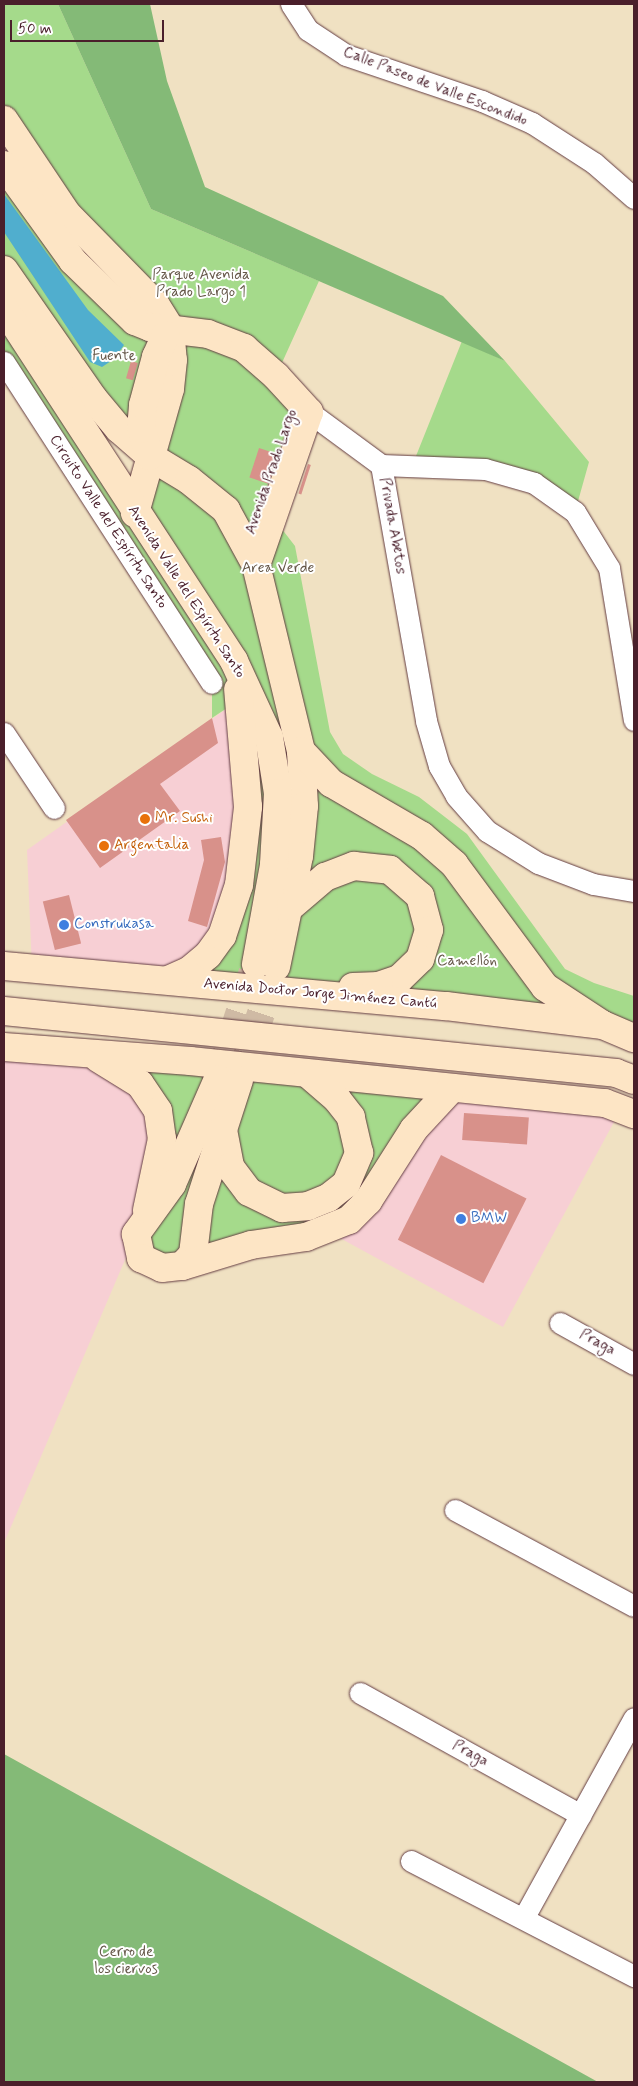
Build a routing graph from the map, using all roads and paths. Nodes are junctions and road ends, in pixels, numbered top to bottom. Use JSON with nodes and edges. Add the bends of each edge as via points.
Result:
{"nodes":[{"id":1,"x":291,"y":4,"type":"edge"},
{"id":2,"x":4,"y":120,"type":"edge"},
{"id":3,"x":4,"y":165,"type":"edge"},
{"id":4,"x":634,"y":198,"type":"edge"},
{"id":5,"x":4,"y":270,"type":"edge"},
{"id":6,"x":4,"y":308,"type":"edge"},
{"id":7,"x":170,"y":328,"type":"junction"},
{"id":8,"x":4,"y":362,"type":"edge"},
{"id":9,"x":303,"y":406,"type":"junction"},
{"id":10,"x":151,"y":457,"type":"junction"},
{"id":11,"x":381,"y":465,"type":"junction"},
{"id":12,"x":135,"y":513,"type":"junction"},
{"id":13,"x":251,"y":554,"type":"junction"},
{"id":14,"x":234,"y":660,"type":"junction"},
{"id":15,"x":212,"y":683,"type":"dead end"},
{"id":16,"x":634,"y":720,"type":"edge"},
{"id":17,"x":4,"y":733,"type":"edge"},
{"id":18,"x":301,"y":751,"type":"junction"},
{"id":19,"x":54,"y":808,"type":"dead end"},
{"id":20,"x":634,"y":891,"type":"edge"},
{"id":21,"x":291,"y":906,"type":"junction"},
{"id":22,"x":4,"y":966,"type":"edge"},
{"id":23,"x":168,"y":980,"type":"junction"},
{"id":24,"x":296,"y":992,"type":"junction"},
{"id":25,"x":4,"y":1011,"type":"edge"},
{"id":26,"x":110,"y":1022,"type":"junction"},
{"id":27,"x":603,"y":1025,"type":"junction"},
{"id":28,"x":634,"y":1038,"type":"edge"},
{"id":29,"x":4,"y":1047,"type":"edge"},
{"id":30,"x":97,"y":1056,"type":"junction"},
{"id":31,"x":190,"y":1061,"type":"junction"},
{"id":32,"x":308,"y":1074,"type":"junction"},
{"id":33,"x":634,"y":1080,"type":"edge"},
{"id":34,"x":452,"y":1088,"type":"junction"},
{"id":35,"x":634,"y":1114,"type":"edge"},
{"id":36,"x":222,"y":1126,"type":"junction"},
{"id":37,"x":146,"y":1216,"type":"junction"},
{"id":38,"x":182,"y":1266,"type":"junction"},
{"id":39,"x":560,"y":1323,"type":"dead end"},
{"id":40,"x":634,"y":1364,"type":"edge"},
{"id":41,"x":455,"y":1510,"type":"dead end"},
{"id":42,"x":634,"y":1606,"type":"edge"},
{"id":43,"x":360,"y":1693,"type":"dead end"},
{"id":44,"x":632,"y":1729,"type":"edge"},
{"id":45,"x":581,"y":1815,"type":"junction"},
{"id":46,"x":411,"y":1861,"type":"dead end"},
{"id":47,"x":524,"y":1917,"type":"junction"},
{"id":48,"x":634,"y":1976,"type":"edge"}],
"edges":[{"from":1,"to":4,"type":"street","name":"Calle Paseo de Valle Escondido","via":[[308,30],[346,55],[482,102],[532,123],[594,163]]},
{"from":2,"to":7,"type":"main road","via":[[67,214],[155,304]]},
{"from":3,"to":7,"type":"main road","name":"Avenida Prado Largo","via":[[73,261],[135,321],[150,327]]},
{"from":5,"to":10,"type":"main road","name":"Avenida Valle del Espíritu Santo","via":[[93,398],[119,429]]},
{"from":6,"to":12,"type":"main road","name":"Avenida Valle del Espíritu Santo"},
{"from":7,"to":9,"type":"main road","name":"Avenida Prado Largo","via":[[208,334],[244,348]]},
{"from":7,"to":10,"type":"main road","via":[[156,357],[143,405],[141,429]]},
{"from":8,"to":15,"type":"street","name":"Circuito Valle del Espíritu Santo"},
{"from":9,"to":11,"type":"street","name":"Avenida Prado Largo"},
{"from":9,"to":13,"type":"main road","name":"Avenida Prado Largo"},
{"from":10,"to":12,"type":"main road"},
{"from":10,"to":13,"type":"main road","name":"Avenida Valle del Espíritu Santo","via":[[189,480],[226,510]]},
{"from":11,"to":16,"type":"street","name":"Privada Abetos","via":[[486,469],[534,483],[575,512],[608,568]]},
{"from":11,"to":20,"type":"street","name":"Privada Abetos","via":[[426,721],[439,766],[456,796],[488,831],[538,863],[593,884]]},
{"from":12,"to":14,"type":"main road","name":"Avenida Valle del Espíritu Santo"},
{"from":13,"to":18,"type":"main road","name":"Avenida Valle del Espíritu Santo"},
{"from":14,"to":21,"type":"main road","name":"Avenida Valle del Espíritu Santo","via":[[269,737],[278,793],[266,966]]},
{"from":14,"to":23,"type":"main road","via":[[243,720],[248,807],[239,885],[222,936],[208,955],[190,970]]},
{"from":17,"to":19,"type":"street"},
{"from":18,"to":21,"type":"main road","name":"Avenida Valle del Espíritu Santo","via":[[304,806]]},
{"from":18,"to":27,"type":"main road","via":[[331,783],[422,836],[454,864],[545,986]]},
{"from":21,"to":24,"type":"main road","via":[[325,877],[354,866],[390,870],[420,896],[429,930],[420,960],[398,979],[379,986]]},
{"from":22,"to":23,"type":"main road","name":"Avenida Doctor Jorge Jiménez Cantú"},
{"from":23,"to":24,"type":"main road","name":"Avenida Doctor Jorge Jiménez Cantú"},
{"from":24,"to":27,"type":"main road","name":"Avenida Doctor Jorge Jiménez Cantú"},
{"from":25,"to":26,"type":"main road"},
{"from":26,"to":31,"type":"main road"},
{"from":26,"to":33,"type":"main road","via":[[616,1072]]},
{"from":27,"to":28,"type":"main road","name":"Avenida Doctor Jorge Jiménez Cantú"},
{"from":29,"to":30,"type":"main road"},
{"from":30,"to":31,"type":"main road"},
{"from":30,"to":37,"type":"main road","via":[[140,1084],[158,1111],[162,1140]]},
{"from":31,"to":32,"type":"main road"},
{"from":32,"to":34,"type":"main road"},
{"from":32,"to":36,"type":"main road","via":[[352,1117],[359,1153],[346,1184],[328,1198],[308,1206],[282,1208],[249,1192],[230,1167]]},
{"from":34,"to":35,"type":"main road","via":[[605,1103]]},
{"from":34,"to":38,"type":"main road","via":[[414,1128],[368,1201],[349,1220],[306,1237],[251,1245]]},
{"from":36,"to":37,"type":"main road","via":[[228,1080],[172,1184]]},
{"from":36,"to":38,"type":"main road","via":[[199,1204],[193,1254]]},
{"from":37,"to":38,"type":"main road","via":[[136,1234],[141,1258],[162,1268]]},
{"from":39,"to":40,"type":"street","name":"Praga"},
{"from":41,"to":42,"type":"street"},
{"from":43,"to":45,"type":"street","name":"Praga"},
{"from":44,"to":45,"type":"street"},
{"from":45,"to":47,"type":"street"},
{"from":46,"to":47,"type":"street"},
{"from":47,"to":48,"type":"street"}]}
